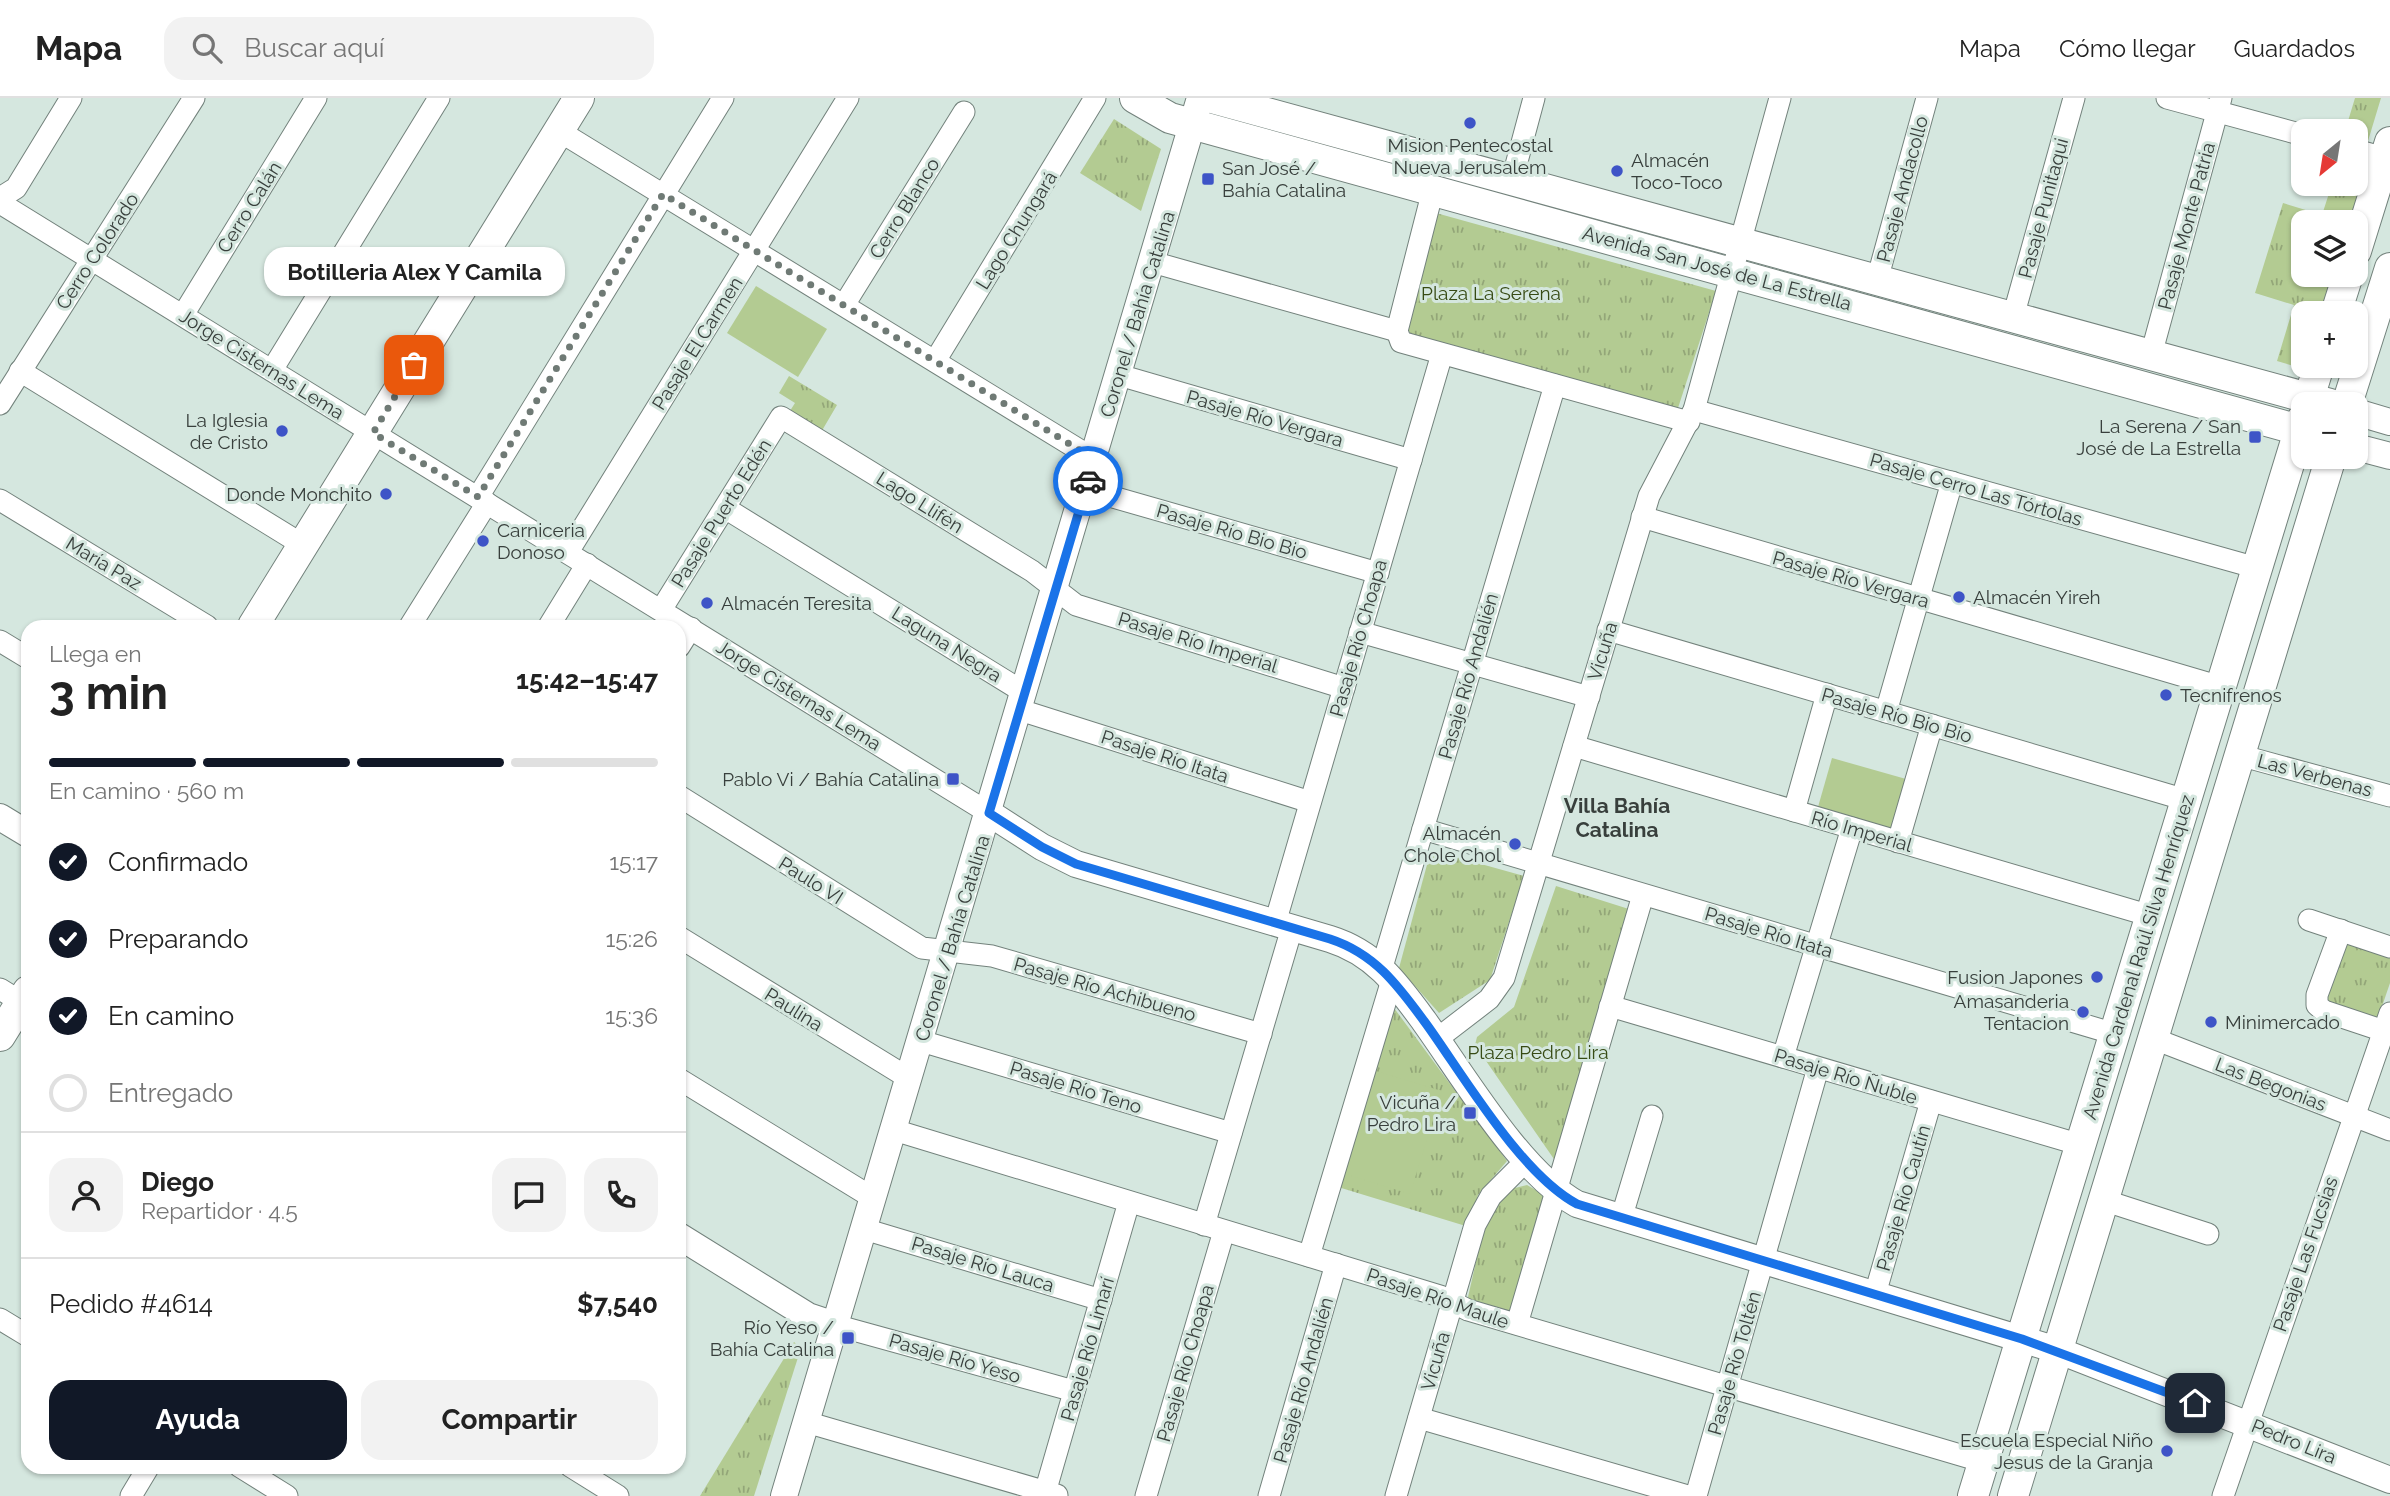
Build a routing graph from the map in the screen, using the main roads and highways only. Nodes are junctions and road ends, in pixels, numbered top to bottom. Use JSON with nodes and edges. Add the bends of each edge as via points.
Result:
{"nodes":[{"id":1,"x":579,"y":98,"type":"edge"},
{"id":2,"x":1135,"y":98,"type":"edge"},
{"id":3,"x":1212,"y":98,"type":"edge"},
{"id":4,"x":1197,"y":111,"type":"edge"},
{"id":5,"x":2387,"y":150,"type":"edge"},
{"id":6,"x":2368,"y":212,"type":"edge"},
{"id":7,"x":2390,"y":268,"type":"edge"},
{"id":8,"x":2351,"y":392,"type":"edge"},
{"id":9,"x":2291,"y":407,"type":"edge"},
{"id":10,"x":2291,"y":410,"type":"edge"},
{"id":11,"x":2291,"y":467,"type":"edge"},
{"id":12,"x":2327,"y":469,"type":"edge"},
{"id":13,"x":257,"y":620,"type":"edge"},
{"id":14,"x":16,"y":994,"type":"edge"},
{"id":15,"x":0,"y":1036,"type":"edge"},
{"id":16,"x":1973,"y":1496,"type":"edge"},
{"id":17,"x":2013,"y":1496,"type":"edge"}],
"edges":[{"from":1,"to":13,"type":"main road"},
{"from":2,"to":4,"type":"main road","name":"Avenida San José de La Estrella","via":[[1154,111]]},
{"from":3,"to":9,"type":"main road","name":"Avenida San José de La Estrella","via":[[2151,355]]},
{"from":4,"to":10,"type":"main road","name":"Avenida San José de La Estrella","via":[[1433,190],[1732,272]]},
{"from":5,"to":6,"type":"main road"},
{"from":7,"to":8,"type":"main road"},
{"from":11,"to":16,"type":"main road","name":"Avenida Cardenal Raúl Silva Henríquez"},
{"from":12,"to":17,"type":"main road","name":"Avenida Cardenal Raúl Silva Henríquez"},
{"from":14,"to":15,"type":"main road"}]}
